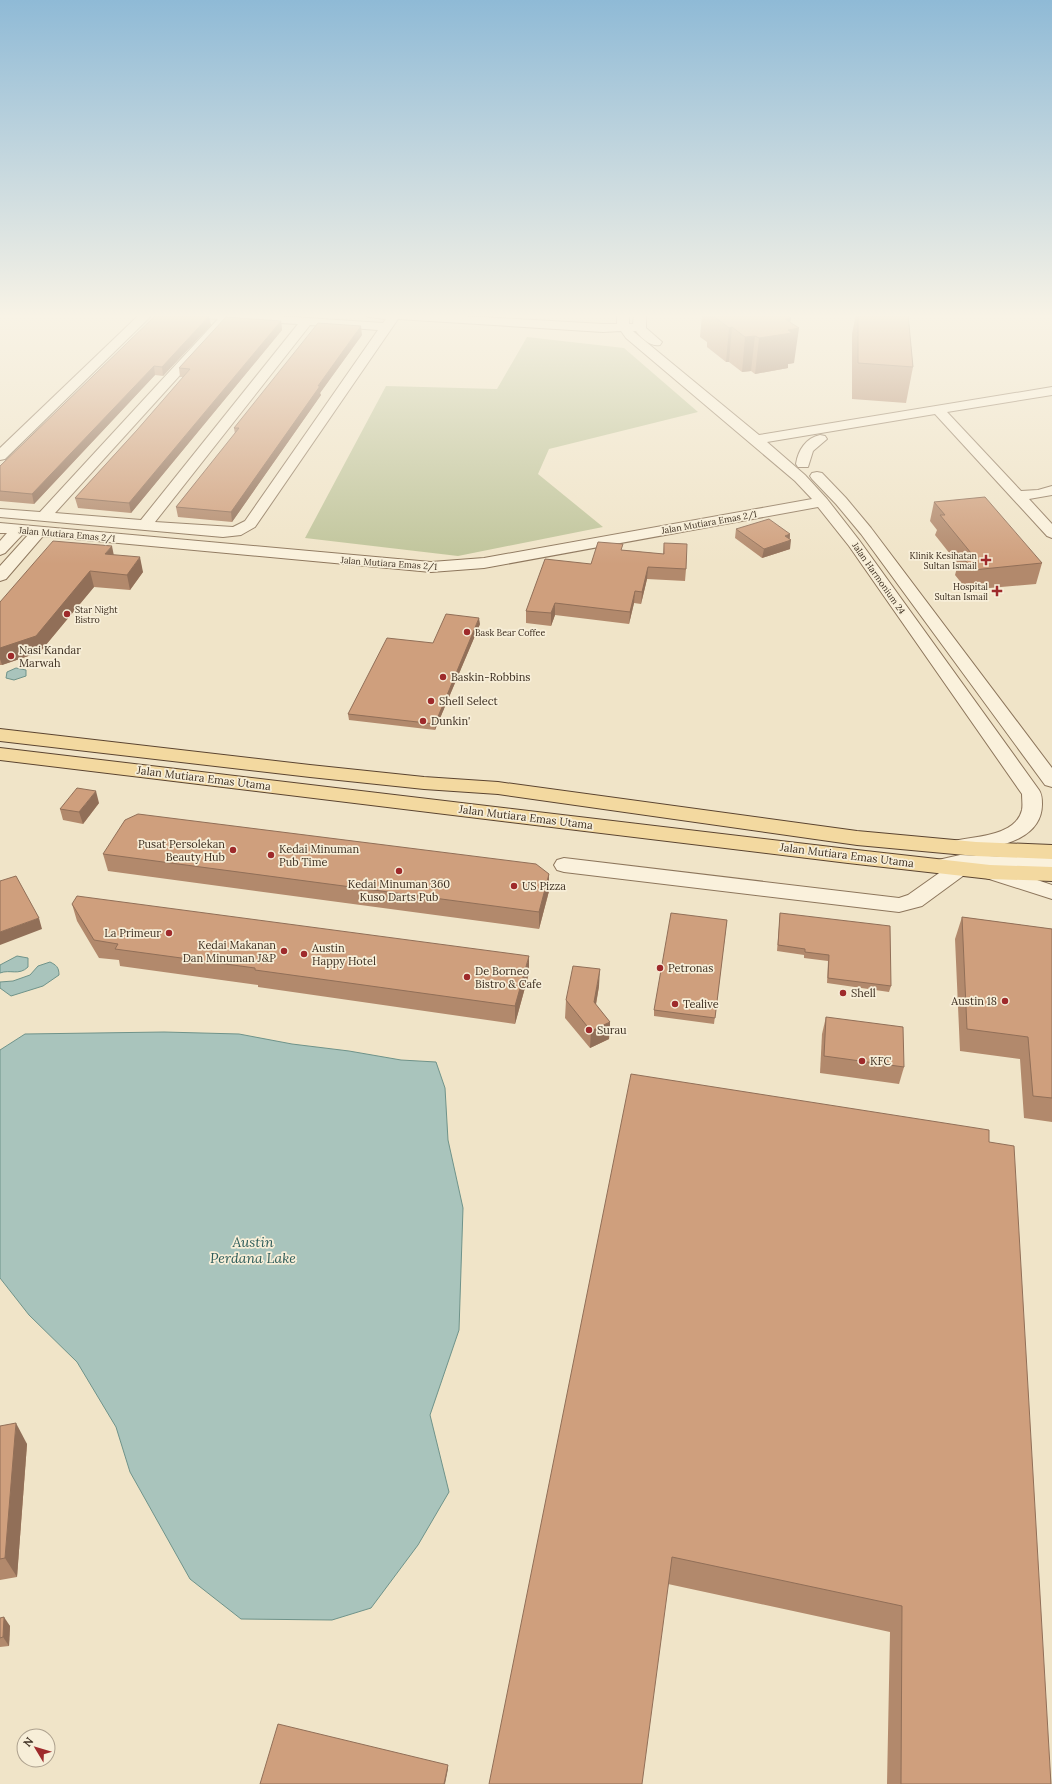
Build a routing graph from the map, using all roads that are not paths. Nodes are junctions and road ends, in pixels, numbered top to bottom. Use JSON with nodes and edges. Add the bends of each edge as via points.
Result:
{"nodes":[{"id":1,"x":61,"y":397,"type":"edge"},
{"id":2,"x":155,"y":397,"type":"edge"},
{"id":3,"x":246,"y":397,"type":"edge"},
{"id":4,"x":337,"y":397,"type":"edge"},
{"id":5,"x":712,"y":397,"type":"edge"},
{"id":6,"x":719,"y":397,"type":"edge"},
{"id":7,"x":1025,"y":397,"type":"edge"},
{"id":8,"x":1052,"y":399,"type":"edge"},
{"id":9,"x":941,"y":414,"type":"junction"},
{"id":10,"x":820,"y":439,"type":"junction"},
{"id":11,"x":768,"y":440,"type":"junction"},
{"id":12,"x":0,"y":456,"type":"edge"},
{"id":13,"x":803,"y":464,"type":"junction"},
{"id":14,"x":1052,"y":490,"type":"edge"},
{"id":15,"x":1016,"y":496,"type":"junction"},
{"id":16,"x":822,"y":502,"type":"junction"},
{"id":17,"x":0,"y":513,"type":"edge"},
{"id":18,"x":42,"y":524,"type":"junction"},
{"id":19,"x":144,"y":526,"type":"junction"},
{"id":20,"x":0,"y":528,"type":"edge"},
{"id":21,"x":18,"y":530,"type":"junction"},
{"id":22,"x":1052,"y":533,"type":"edge"},
{"id":23,"x":0,"y":550,"type":"edge"},
{"id":24,"x":0,"y":576,"type":"edge"},
{"id":25,"x":1,"y":740,"type":"edge"},
{"id":26,"x":1052,"y":781,"type":"edge"},
{"id":27,"x":956,"y":847,"type":"junction"},
{"id":28,"x":1052,"y":852,"type":"edge"},
{"id":29,"x":564,"y":865,"type":"dead end"},
{"id":30,"x":1052,"y":865,"type":"edge"},
{"id":31,"x":938,"y":866,"type":"junction"},
{"id":32,"x":960,"y":868,"type":"junction"},
{"id":33,"x":990,"y":872,"type":"junction"},
{"id":34,"x":1052,"y":874,"type":"edge"},
{"id":35,"x":1052,"y":892,"type":"edge"}],
"edges":[{"from":1,"to":12,"type":"street"},
{"from":2,"to":18,"type":"street"},
{"from":3,"to":19,"type":"street"},
{"from":4,"to":19,"type":"street","via":[[247,527],[236,532],[223,532]]},
{"from":5,"to":11,"type":"street","name":"Jalan Harmonium 24"},
{"from":6,"to":11,"type":"street","name":"Jalan Harmonium 24"},
{"from":7,"to":9,"type":"street"},
{"from":8,"to":9,"type":"street"},
{"from":9,"to":10,"type":"street"},
{"from":9,"to":11,"type":"street","via":[[807,431]]},
{"from":9,"to":15,"type":"street"},
{"from":10,"to":11,"type":"street"},
{"from":10,"to":13,"type":"street","via":[[804,452]]},
{"from":11,"to":13,"type":"street","name":"Jalan Harmonium 24"},
{"from":11,"to":16,"type":"street","name":"Jalan Harmonium 24"},
{"from":13,"to":26,"type":"street","name":"Jalan Harmonium 24","via":[[841,501],[866,531]]},
{"from":14,"to":15,"type":"street"},
{"from":15,"to":22,"type":"street"},
{"from":16,"to":18,"type":"street","name":"Jalan Mutiara Emas 2/1","via":[[484,563],[431,567]]},
{"from":16,"to":27,"type":"street","name":"Jalan Harmonium 24","via":[[859,549],[1032,794],[1032,815],[1023,828],[1000,839]]},
{"from":17,"to":18,"type":"street"},
{"from":18,"to":19,"type":"street"},
{"from":18,"to":21,"type":"street","name":"Jalan Mutiara Emas 2/1"},
{"from":18,"to":24,"type":"street"},
{"from":20,"to":21,"type":"street","name":"Jalan Mutiara Emas 2/1"},
{"from":21,"to":23,"type":"street"},
{"from":25,"to":27,"type":"main road","name":"Jalan Mutiara Emas Utama","via":[[394,780],[498,788],[857,838]]},
{"from":25,"to":31,"type":"main road","name":"Jalan Mutiara Emas Utama","via":[[173,774]]},
{"from":27,"to":28,"type":"main road","name":"Jalan Mutiara Emas Utama","via":[[1013,852]]},
{"from":29,"to":32,"type":"street","via":[[899,905],[915,901]]},
{"from":30,"to":31,"type":"street","via":[[960,862]]},
{"from":31,"to":32,"type":"main road","name":"Jalan Mutiara Emas Utama"},
{"from":32,"to":33,"type":"main road","name":"Jalan Mutiara Emas Utama"},
{"from":33,"to":34,"type":"main road","name":"Jalan Mutiara Emas Utama"},
{"from":33,"to":35,"type":"street"}]}
